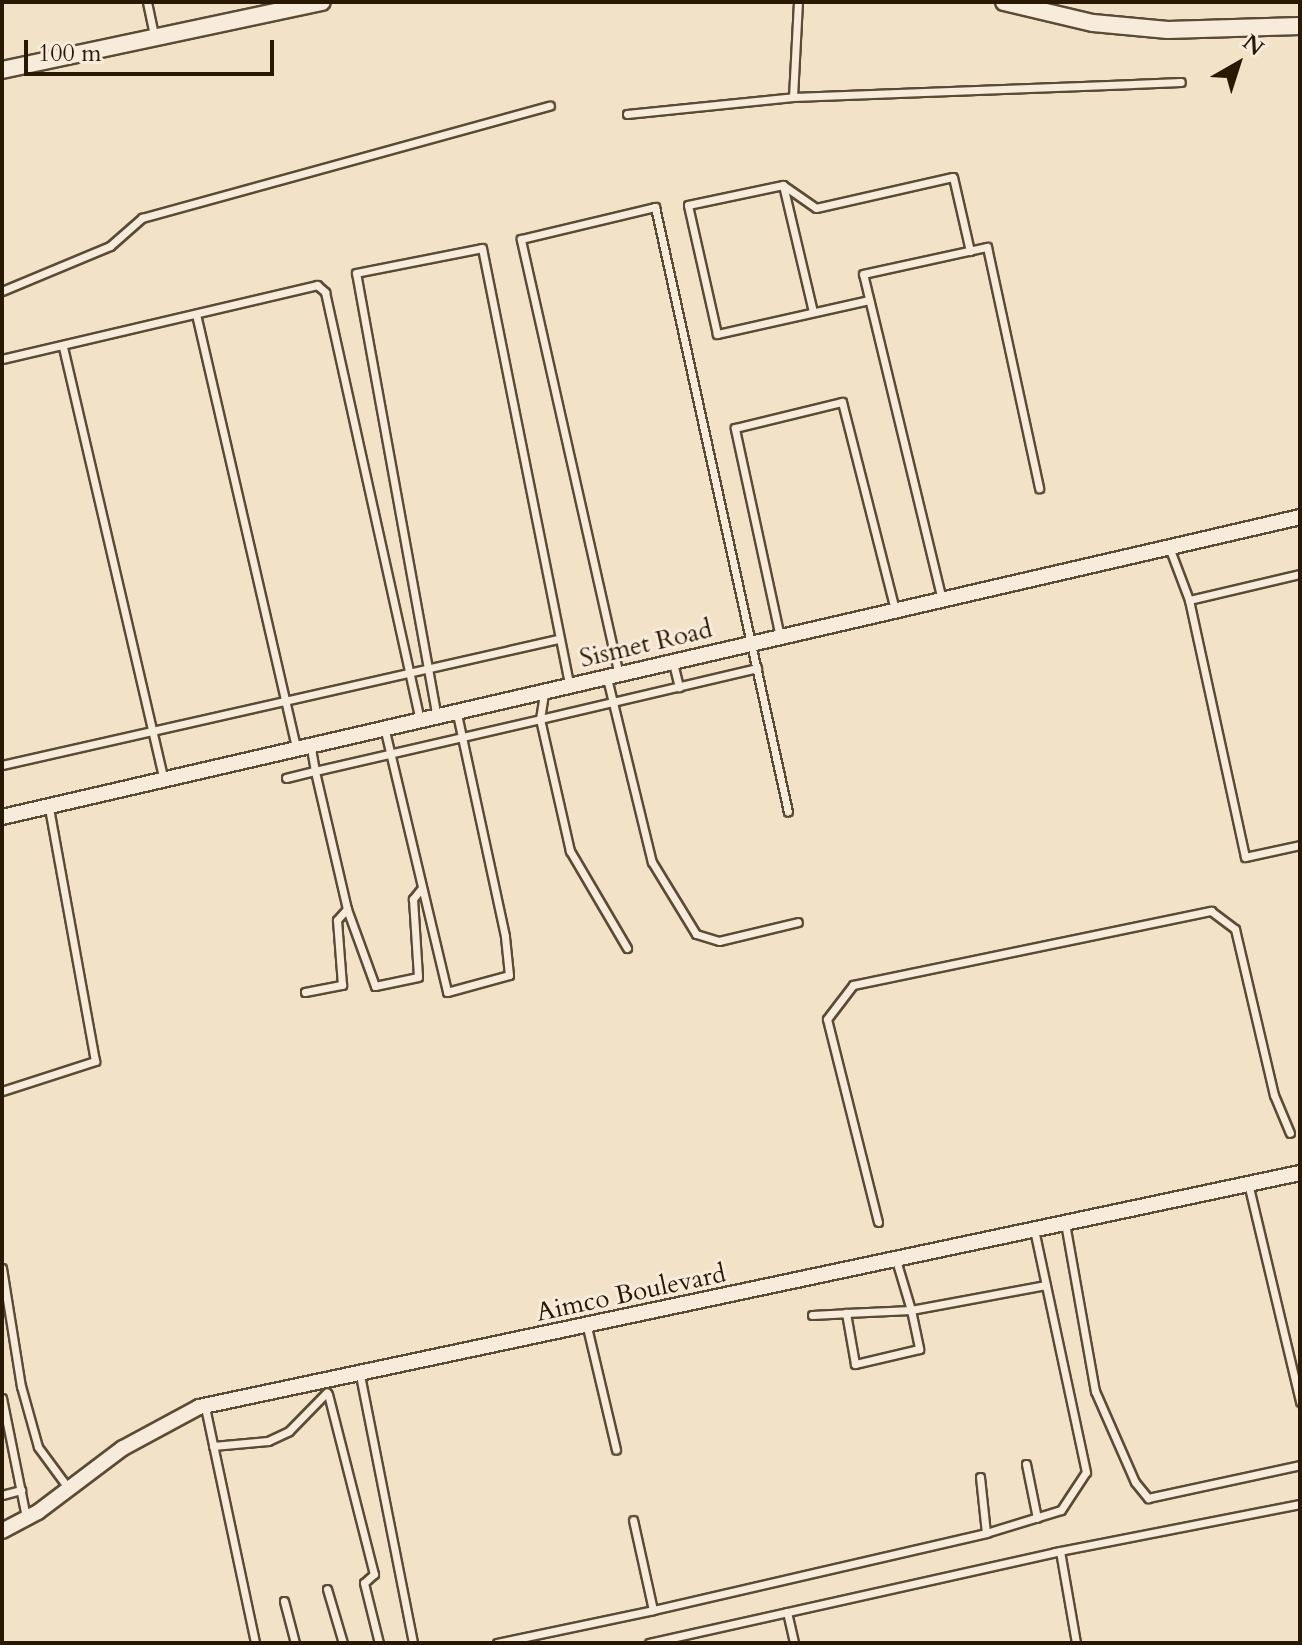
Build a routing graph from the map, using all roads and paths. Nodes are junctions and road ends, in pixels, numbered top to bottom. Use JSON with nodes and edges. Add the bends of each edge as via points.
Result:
{"nodes":[{"id":1,"x":147,"y":2,"type":"edge"},
{"id":2,"x":322,"y":2,"type":"edge"},
{"id":3,"x":798,"y":2,"type":"edge"},
{"id":4,"x":1004,"y":2,"type":"edge"},
{"id":5,"x":251,"y":9,"type":"edge"},
{"id":6,"x":1300,"y":26,"type":"edge"},
{"id":7,"x":154,"y":36,"type":"junction"},
{"id":8,"x":2,"y":70,"type":"edge"},
{"id":9,"x":1181,"y":82,"type":"dead end"},
{"id":10,"x":793,"y":97,"type":"junction"},
{"id":11,"x":550,"y":106,"type":"dead end"},
{"id":12,"x":627,"y":114,"type":"dead end"},
{"id":13,"x":783,"y":185,"type":"junction"},
{"id":14,"x":970,"y":251,"type":"junction"},
{"id":15,"x":2,"y":291,"type":"edge"},
{"id":16,"x":869,"y":300,"type":"junction"},
{"id":17,"x":813,"y":312,"type":"junction"},
{"id":18,"x":196,"y":314,"type":"junction"},
{"id":19,"x":63,"y":347,"type":"junction"},
{"id":20,"x":2,"y":359,"type":"edge"},
{"id":21,"x":1039,"y":488,"type":"dead end"},
{"id":22,"x":1300,"y":517,"type":"edge"},
{"id":23,"x":1169,"y":547,"type":"junction"},
{"id":24,"x":1300,"y":574,"type":"edge"},
{"id":25,"x":942,"y":600,"type":"junction"},
{"id":26,"x":1189,"y":600,"type":"junction"},
{"id":27,"x":895,"y":610,"type":"junction"},
{"id":28,"x":780,"y":637,"type":"junction"},
{"id":29,"x":558,"y":639,"type":"junction"},
{"id":30,"x":753,"y":643,"type":"junction"},
{"id":31,"x":673,"y":663,"type":"junction"},
{"id":32,"x":428,"y":668,"type":"junction"},
{"id":33,"x":757,"y":668,"type":"junction"},
{"id":34,"x":409,"y":676,"type":"junction"},
{"id":35,"x":613,"y":677,"type":"junction"},
{"id":36,"x":569,"y":687,"type":"junction"},
{"id":37,"x":679,"y":687,"type":"junction"},
{"id":38,"x":544,"y":693,"type":"junction"},
{"id":39,"x":285,"y":700,"type":"junction"},
{"id":40,"x":613,"y":702,"type":"junction"},
{"id":41,"x":457,"y":714,"type":"junction"},
{"id":42,"x":437,"y":719,"type":"junction"},
{"id":43,"x":540,"y":719,"type":"junction"},
{"id":44,"x":421,"y":723,"type":"junction"},
{"id":45,"x":385,"y":731,"type":"junction"},
{"id":46,"x":153,"y":732,"type":"junction"},
{"id":47,"x":462,"y":739,"type":"junction"},
{"id":48,"x":304,"y":750,"type":"junction"},
{"id":49,"x":390,"y":753,"type":"junction"},
{"id":50,"x":2,"y":765,"type":"edge"},
{"id":51,"x":315,"y":771,"type":"junction"},
{"id":52,"x":286,"y":778,"type":"dead end"},
{"id":53,"x":164,"y":782,"type":"junction"},
{"id":54,"x":49,"y":807,"type":"junction"},
{"id":55,"x":788,"y":812,"type":"dead end"},
{"id":56,"x":2,"y":817,"type":"edge"},
{"id":57,"x":1300,"y":845,"type":"edge"},
{"id":58,"x":421,"y":889,"type":"junction"},
{"id":59,"x":347,"y":909,"type":"junction"},
{"id":60,"x":798,"y":922,"type":"dead end"},
{"id":61,"x":627,"y":948,"type":"dead end"},
{"id":62,"x":305,"y":992,"type":"dead end"},
{"id":63,"x":2,"y":1091,"type":"edge"},
{"id":64,"x":1290,"y":1133,"type":"dead end"},
{"id":65,"x":1300,"y":1173,"type":"edge"},
{"id":66,"x":1248,"y":1183,"type":"junction"},
{"id":67,"x":878,"y":1222,"type":"dead end"},
{"id":68,"x":1065,"y":1223,"type":"junction"},
{"id":69,"x":1034,"y":1230,"type":"junction"},
{"id":70,"x":896,"y":1260,"type":"junction"},
{"id":71,"x":2,"y":1268,"type":"edge"},
{"id":72,"x":1046,"y":1285,"type":"junction"},
{"id":73,"x":911,"y":1310,"type":"junction"},
{"id":74,"x":846,"y":1313,"type":"junction"},
{"id":75,"x":812,"y":1315,"type":"dead end"},
{"id":76,"x":587,"y":1327,"type":"junction"},
{"id":77,"x":360,"y":1375,"type":"junction"},
{"id":78,"x":327,"y":1388,"type":"junction"},
{"id":79,"x":2,"y":1398,"type":"edge"},
{"id":80,"x":1300,"y":1402,"type":"edge"},
{"id":81,"x":205,"y":1407,"type":"junction"},
{"id":82,"x":213,"y":1446,"type":"junction"},
{"id":83,"x":616,"y":1450,"type":"dead end"},
{"id":84,"x":1026,"y":1464,"type":"dead end"},
{"id":85,"x":1300,"y":1465,"type":"edge"},
{"id":86,"x":980,"y":1477,"type":"dead end"},
{"id":87,"x":69,"y":1489,"type":"junction"},
{"id":88,"x":21,"y":1490,"type":"junction"},
{"id":89,"x":2,"y":1495,"type":"edge"},
{"id":90,"x":1300,"y":1504,"type":"edge"},
{"id":91,"x":26,"y":1518,"type":"junction"},
{"id":92,"x":1037,"y":1518,"type":"junction"},
{"id":93,"x":633,"y":1520,"type":"dead end"},
{"id":94,"x":2,"y":1531,"type":"edge"},
{"id":95,"x":986,"y":1533,"type":"junction"},
{"id":96,"x":1060,"y":1551,"type":"junction"},
{"id":97,"x":327,"y":1589,"type":"dead end"},
{"id":98,"x":284,"y":1601,"type":"dead end"},
{"id":99,"x":653,"y":1610,"type":"junction"},
{"id":100,"x":787,"y":1612,"type":"junction"},
{"id":101,"x":255,"y":1643,"type":"edge"},
{"id":102,"x":295,"y":1643,"type":"edge"},
{"id":103,"x":343,"y":1643,"type":"edge"},
{"id":104,"x":379,"y":1643,"type":"edge"},
{"id":105,"x":413,"y":1643,"type":"edge"},
{"id":106,"x":497,"y":1643,"type":"edge"},
{"id":107,"x":649,"y":1643,"type":"edge"},
{"id":108,"x":794,"y":1643,"type":"edge"},
{"id":109,"x":1076,"y":1643,"type":"edge"}],
"edges":[{"from":1,"to":7,"type":"lane"},
{"from":2,"to":5,"type":"street"},
{"from":3,"to":10,"type":"lane"},
{"from":4,"to":6,"type":"street","via":[[1093,23],[1168,30]]},
{"from":5,"to":7,"type":"street"},
{"from":7,"to":8,"type":"street"},
{"from":9,"to":10,"type":"lane"},
{"from":10,"to":12,"type":"lane"},
{"from":11,"to":15,"type":"lane","via":[[142,218],[110,246]]},
{"from":13,"to":14,"type":"lane","via":[[816,208],[953,177]]},
{"from":13,"to":17,"type":"lane"},
{"from":13,"to":17,"type":"lane","via":[[688,205],[717,334]]},
{"from":14,"to":16,"type":"lane","via":[[863,274]]},
{"from":14,"to":21,"type":"lane","via":[[987,247]]},
{"from":16,"to":17,"type":"lane"},
{"from":16,"to":25,"type":"lane"},
{"from":18,"to":19,"type":"lane"},
{"from":18,"to":34,"type":"lane","via":[[317,285],[325,292]]},
{"from":18,"to":39,"type":"lane"},
{"from":19,"to":20,"type":"lane"},
{"from":19,"to":46,"type":"lane"},
{"from":22,"to":23,"type":"street","name":"Sismet Road"},
{"from":23,"to":25,"type":"street","name":"Sismet Road"},
{"from":23,"to":26,"type":"lane"},
{"from":24,"to":26,"type":"lane"},
{"from":25,"to":27,"type":"street","name":"Sismet Road"},
{"from":26,"to":57,"type":"lane","via":[[1245,857]]},
{"from":27,"to":28,"type":"street","name":"Sismet Road"},
{"from":27,"to":28,"type":"lane","via":[[842,402],[735,428]]},
{"from":28,"to":30,"type":"street","name":"Sismet Road"},
{"from":29,"to":32,"type":"lane"},
{"from":29,"to":32,"type":"lane","via":[[482,248],[356,273]]},
{"from":29,"to":36,"type":"lane"},
{"from":30,"to":31,"type":"street","name":"Sismet Road"},
{"from":30,"to":33,"type":"lane"},
{"from":30,"to":35,"type":"lane","via":[[655,207],[521,239]]},
{"from":31,"to":35,"type":"street","name":"Sismet Road"},
{"from":31,"to":37,"type":"lane"},
{"from":32,"to":34,"type":"lane"},
{"from":32,"to":42,"type":"lane"},
{"from":33,"to":37,"type":"lane"},
{"from":33,"to":55,"type":"lane"},
{"from":34,"to":39,"type":"lane"},
{"from":34,"to":44,"type":"lane"},
{"from":35,"to":36,"type":"street","name":"Sismet Road"},
{"from":35,"to":40,"type":"lane"},
{"from":36,"to":38,"type":"street","name":"Sismet Road"},
{"from":37,"to":40,"type":"lane"},
{"from":38,"to":41,"type":"street","name":"Sismet Road"},
{"from":38,"to":43,"type":"lane"},
{"from":39,"to":46,"type":"lane"},
{"from":39,"to":48,"type":"lane"},
{"from":40,"to":43,"type":"lane"},
{"from":40,"to":60,"type":"lane","via":[[652,862],[696,934],[719,941]]},
{"from":41,"to":42,"type":"street","name":"Sismet Road"},
{"from":41,"to":47,"type":"lane"},
{"from":42,"to":44,"type":"street","name":"Sismet Road"},
{"from":43,"to":47,"type":"lane"},
{"from":43,"to":61,"type":"lane","via":[[570,851]]},
{"from":44,"to":45,"type":"street","name":"Sismet Road"},
{"from":45,"to":48,"type":"street","name":"Sismet Road"},
{"from":45,"to":49,"type":"lane"},
{"from":46,"to":50,"type":"lane"},
{"from":46,"to":53,"type":"lane"},
{"from":47,"to":49,"type":"lane"},
{"from":47,"to":58,"type":"lane","via":[[509,975],[447,992]]},
{"from":48,"to":51,"type":"lane"},
{"from":48,"to":53,"type":"street","name":"Sismet Road"},
{"from":49,"to":51,"type":"lane"},
{"from":49,"to":58,"type":"lane"},
{"from":51,"to":52,"type":"lane"},
{"from":51,"to":59,"type":"lane"},
{"from":53,"to":54,"type":"street","name":"Sismet Road"},
{"from":54,"to":56,"type":"street","name":"Sismet Road"},
{"from":54,"to":63,"type":"lane","via":[[95,1061]]},
{"from":58,"to":59,"type":"lane","via":[[413,899],[418,977],[375,986]]},
{"from":59,"to":62,"type":"lane","via":[[337,920],[342,985]]},
{"from":64,"to":67,"type":"lane","via":[[1274,1095],[1235,929],[1211,911],[853,985],[827,1019]]},
{"from":65,"to":66,"type":"street","name":"Aimco Boulevard"},
{"from":66,"to":68,"type":"street","name":"Aimco Boulevard"},
{"from":66,"to":80,"type":"lane"},
{"from":68,"to":69,"type":"street","name":"Aimco Boulevard"},
{"from":68,"to":85,"type":"lane","via":[[1095,1391],[1135,1482],[1148,1498]]},
{"from":69,"to":70,"type":"street","name":"Aimco Boulevard"},
{"from":69,"to":72,"type":"lane"},
{"from":70,"to":73,"type":"lane"},
{"from":70,"to":76,"type":"street","name":"Aimco Boulevard"},
{"from":71,"to":87,"type":"lane","via":[[21,1386],[38,1447]]},
{"from":72,"to":73,"type":"lane"},
{"from":72,"to":92,"type":"lane","via":[[1086,1472],[1061,1510]]},
{"from":73,"to":74,"type":"lane"},
{"from":73,"to":74,"type":"lane","via":[[919,1349],[855,1364]]},
{"from":74,"to":75,"type":"lane"},
{"from":76,"to":77,"type":"street","name":"Aimco Boulevard"},
{"from":76,"to":83,"type":"lane"},
{"from":77,"to":78,"type":"street","name":"Aimco Boulevard"},
{"from":77,"to":105,"type":"lane"},
{"from":78,"to":81,"type":"street","name":"Aimco Boulevard"},
{"from":78,"to":82,"type":"lane","via":[[289,1431],[268,1441]]},
{"from":78,"to":104,"type":"lane","via":[[374,1574],[364,1583]]},
{"from":79,"to":88,"type":"lane"},
{"from":81,"to":82,"type":"lane"},
{"from":81,"to":87,"type":"street","name":"Aimco Boulevard","via":[[123,1448]]},
{"from":82,"to":101,"type":"lane"},
{"from":84,"to":92,"type":"lane"},
{"from":86,"to":95,"type":"lane"},
{"from":87,"to":91,"type":"street","name":"Aimco Boulevard"},
{"from":88,"to":89,"type":"lane"},
{"from":88,"to":91,"type":"lane"},
{"from":90,"to":96,"type":"lane"},
{"from":91,"to":94,"type":"street","name":"Aimco Boulevard"},
{"from":92,"to":95,"type":"lane"},
{"from":93,"to":99,"type":"lane"},
{"from":95,"to":99,"type":"lane"},
{"from":96,"to":100,"type":"lane"},
{"from":96,"to":109,"type":"lane"},
{"from":97,"to":103,"type":"lane"},
{"from":98,"to":102,"type":"lane"},
{"from":99,"to":106,"type":"lane"},
{"from":100,"to":107,"type":"lane"},
{"from":100,"to":108,"type":"lane"}]}
